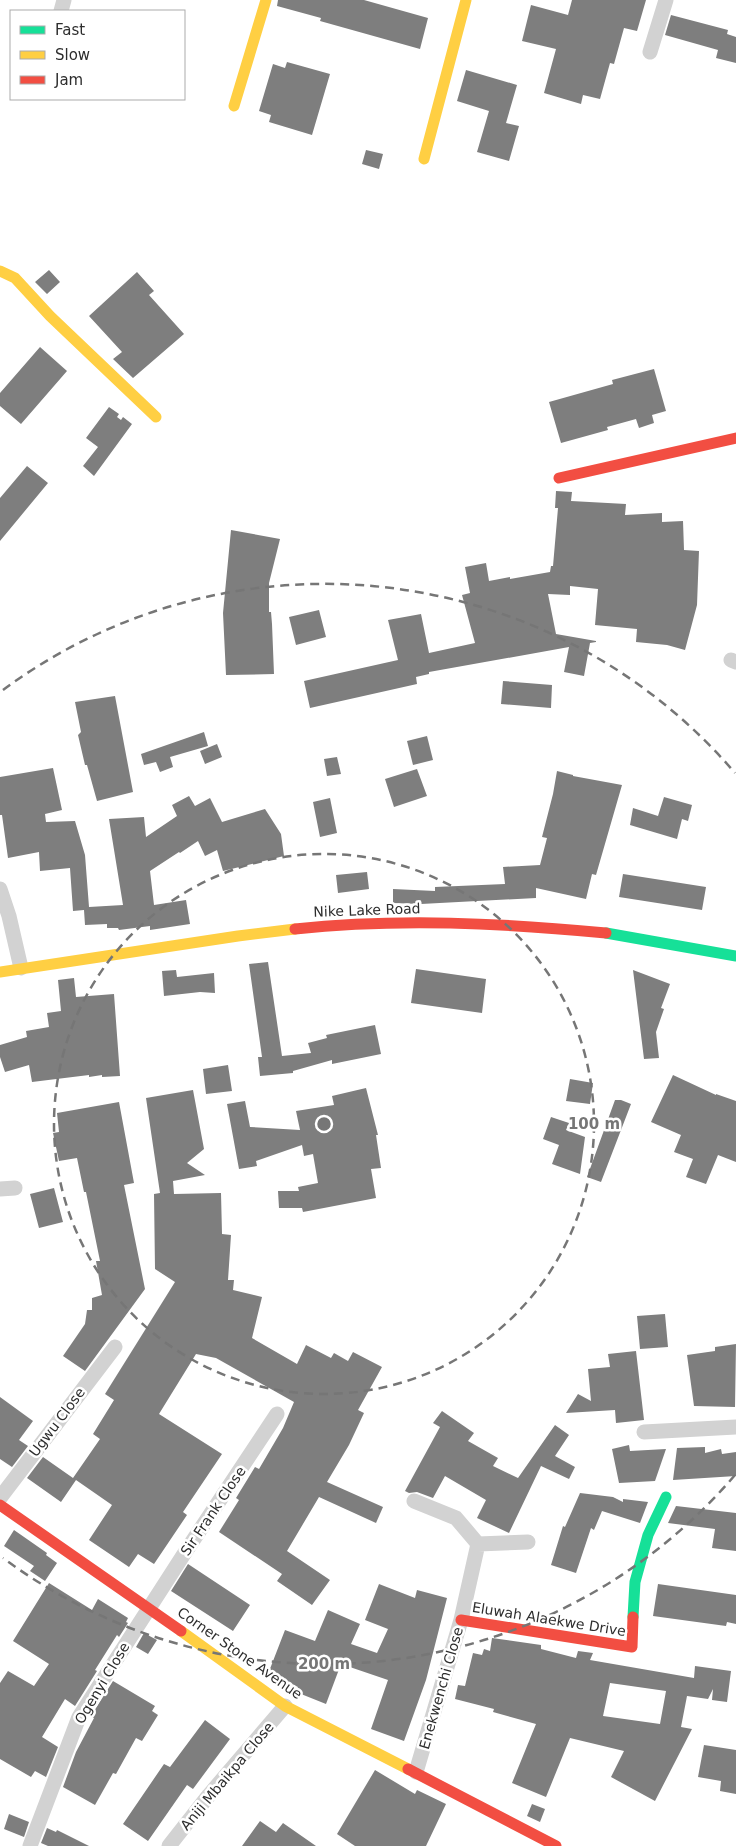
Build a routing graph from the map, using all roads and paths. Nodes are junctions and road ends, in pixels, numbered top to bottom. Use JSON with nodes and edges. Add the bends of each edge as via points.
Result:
{"nodes":[{"id":1,"x":266,"y":0,"type":"edge"},
{"id":2,"x":466,"y":0,"type":"edge"},
{"id":3,"x":666,"y":0,"type":"edge"},
{"id":4,"x":650,"y":52,"type":"dead end"},
{"id":5,"x":234,"y":106,"type":"dead end"},
{"id":6,"x":424,"y":159,"type":"dead end"},
{"id":7,"x":0,"y":271,"type":"edge"},
{"id":8,"x":156,"y":417,"type":"dead end"},
{"id":9,"x":736,"y":438,"type":"edge"},
{"id":10,"x":559,"y":478,"type":"dead end"},
{"id":11,"x":0,"y":888,"type":"edge"},
{"id":12,"x":736,"y":956,"type":"edge"},
{"id":13,"x":21,"y":968,"type":"junction"},
{"id":14,"x":0,"y":972,"type":"edge"},
{"id":15,"x":115,"y":1347,"type":"dead end"},
{"id":16,"x":277,"y":1414,"type":"dead end"},
{"id":17,"x":736,"y":1428,"type":"edge"},
{"id":18,"x":644,"y":1432,"type":"dead end"},
{"id":19,"x":666,"y":1497,"type":"dead end"},
{"id":20,"x":0,"y":1498,"type":"edge"},
{"id":21,"x":414,"y":1501,"type":"dead end"},
{"id":22,"x":0,"y":1505,"type":"edge"},
{"id":23,"x":528,"y":1542,"type":"dead end"},
{"id":24,"x":478,"y":1544,"type":"junction"},
{"id":25,"x":149,"y":1608,"type":"junction"},
{"id":26,"x":461,"y":1620,"type":"junction"},
{"id":27,"x":285,"y":1706,"type":"junction"},
{"id":28,"x":416,"y":1772,"type":"junction"},
{"id":29,"x":30,"y":1846,"type":"edge"},
{"id":30,"x":169,"y":1846,"type":"edge"},
{"id":31,"x":556,"y":1846,"type":"edge"}],
"edges":[{"from":1,"to":5,"type":"street"},
{"from":2,"to":6,"type":"street"},
{"from":3,"to":4,"type":"street"},
{"from":7,"to":8,"type":"street","via":[[14,278]]},
{"from":9,"to":10,"type":"street"},
{"from":11,"to":13,"type":"street"},
{"from":12,"to":13,"type":"street","name":"Nike Lake Road","via":[[609,933],[557,928],[431,923],[342,924]]},
{"from":13,"to":14,"type":"street","name":"Nike Lake Road"},
{"from":15,"to":20,"type":"street","name":"Ugwu Close"},
{"from":16,"to":25,"type":"street","name":"Sir Frank Close"},
{"from":17,"to":18,"type":"street"},
{"from":19,"to":26,"type":"street","name":"Eluwah Alaekwe Drive","via":[[648,1535],[635,1582],[632,1647]]},
{"from":21,"to":24,"type":"street","via":[[456,1518]]},
{"from":22,"to":25,"type":"street","name":"Corner Stone Avenue"},
{"from":23,"to":24,"type":"street"},
{"from":24,"to":26,"type":"street","name":"Enekwenchi Close"},
{"from":25,"to":27,"type":"street","name":"Corner Stone Avenue"},
{"from":25,"to":29,"type":"street","name":"Ogenyi Close","via":[[79,1717]]},
{"from":26,"to":28,"type":"street","name":"Enekwenchi Close"},
{"from":27,"to":28,"type":"street","name":"Corner Stone Avenue"},
{"from":27,"to":30,"type":"street","name":"Aniji Mbaikpa Close"},
{"from":28,"to":31,"type":"street","name":"Corner Stone Avenue"}]}
